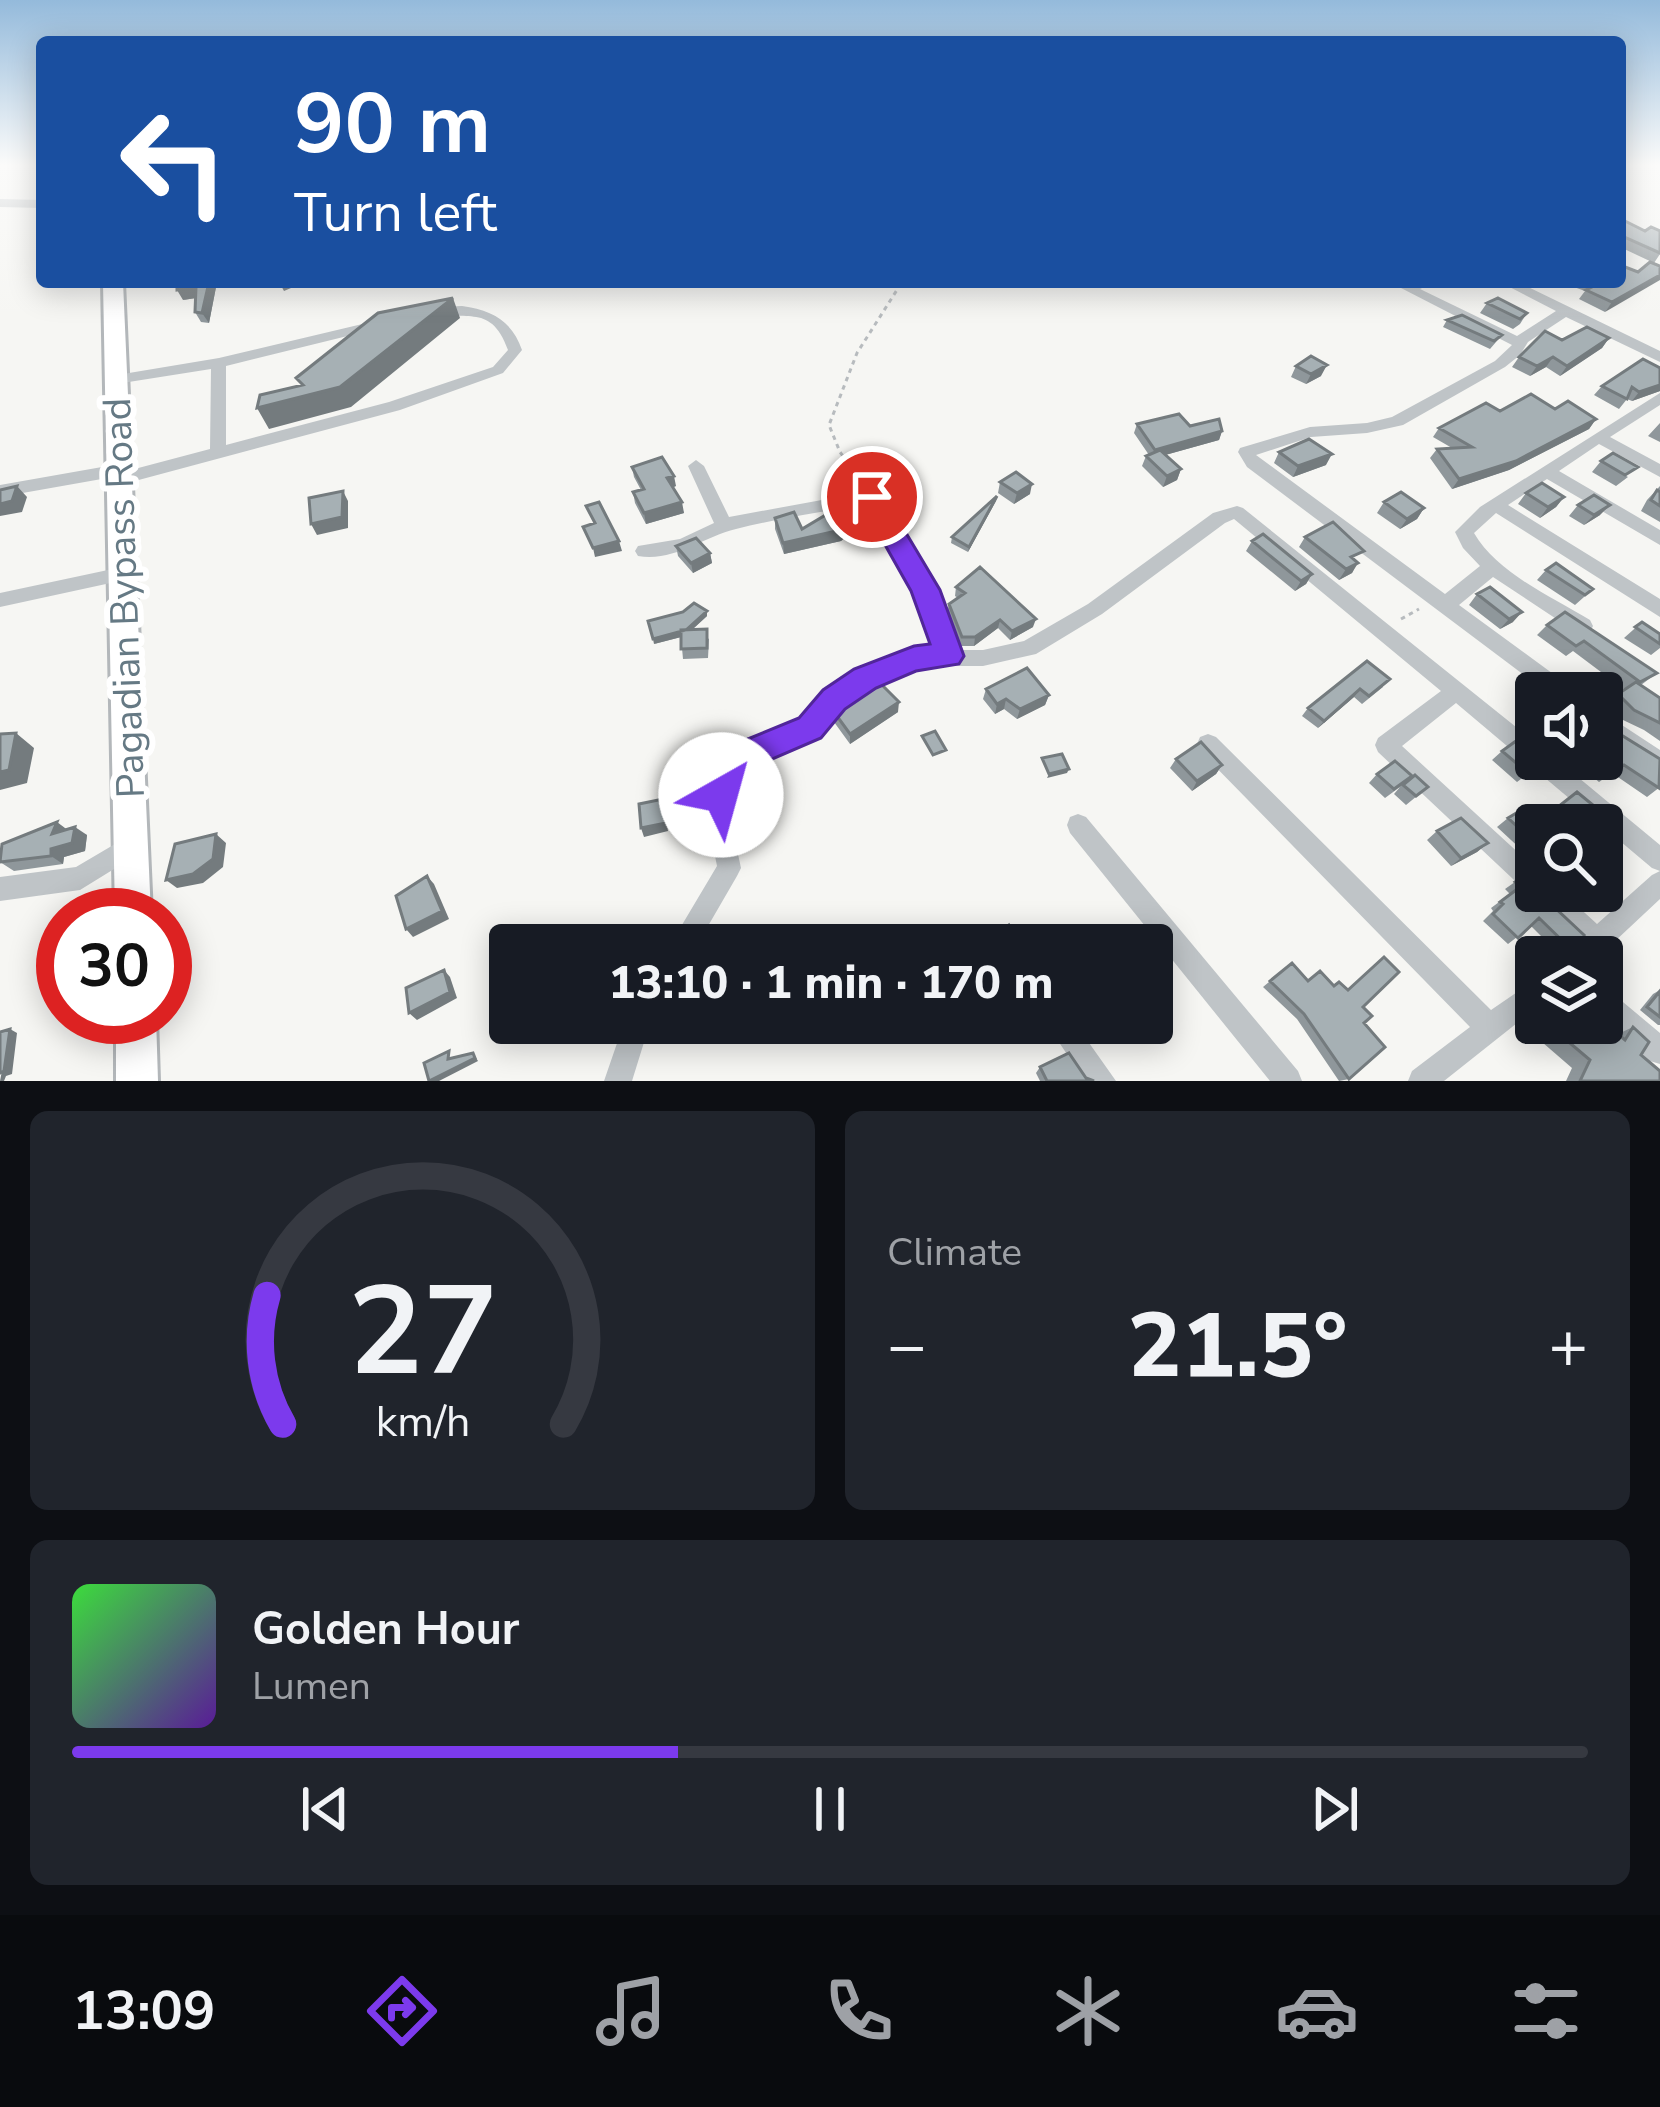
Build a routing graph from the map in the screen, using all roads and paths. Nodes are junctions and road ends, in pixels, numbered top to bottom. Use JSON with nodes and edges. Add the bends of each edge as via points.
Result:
{"nodes":[{"id":1,"x":113,"y":288,"type":"edge"},
{"id":2,"x":898,"y":288,"type":"edge"},
{"id":3,"x":1408,"y":288,"type":"edge"},
{"id":4,"x":1520,"y":288,"type":"edge"},
{"id":5,"x":1567,"y":310,"type":"junction"},
{"id":6,"x":429,"y":312,"type":"edge"},
{"id":7,"x":386,"y":323,"type":"edge"},
{"id":8,"x":1519,"y":343,"type":"junction"},
{"id":9,"x":1660,"y":357,"type":"edge"},
{"id":10,"x":219,"y":363,"type":"junction"},
{"id":11,"x":116,"y":379,"type":"junction"},
{"id":12,"x":1660,"y":398,"type":"edge"},
{"id":13,"x":1598,"y":436,"type":"junction"},
{"id":14,"x":218,"y":453,"type":"junction"},
{"id":15,"x":696,"y":466,"type":"dead end"},
{"id":16,"x":1548,"y":472,"type":"junction"},
{"id":17,"x":1660,"y":472,"type":"edge"},
{"id":18,"x":120,"y":475,"type":"junction"},
{"id":19,"x":0,"y":490,"type":"edge"},
{"id":20,"x":872,"y":497,"type":"junction"},
{"id":21,"x":1496,"y":505,"type":"junction"},
{"id":22,"x":724,"y":526,"type":"junction"},
{"id":23,"x":1660,"y":538,"type":"edge"},
{"id":24,"x":644,"y":551,"type":"dead end"},
{"id":25,"x":1493,"y":566,"type":"junction"},
{"id":26,"x":122,"y":574,"type":"junction"},
{"id":27,"x":0,"y":600,"type":"edge"},
{"id":28,"x":1445,"y":605,"type":"junction"},
{"id":29,"x":1660,"y":609,"type":"edge"},
{"id":30,"x":1387,"y":633,"type":"junction"},
{"id":31,"x":1604,"y":640,"type":"edge"},
{"id":32,"x":949,"y":656,"type":"junction"},
{"id":33,"x":1536,"y":672,"type":"edge"},
{"id":34,"x":1457,"y":690,"type":"junction"},
{"id":35,"x":1623,"y":736,"type":"edge"},
{"id":36,"x":1515,"y":738,"type":"edge"},
{"id":37,"x":1208,"y":744,"type":"edge"},
{"id":38,"x":1660,"y":762,"type":"edge"},
{"id":39,"x":1565,"y":780,"type":"edge"},
{"id":40,"x":1078,"y":825,"type":"dead end"},
{"id":41,"x":131,"y":845,"type":"junction"},
{"id":42,"x":1660,"y":860,"type":"edge"},
{"id":43,"x":1515,"y":865,"type":"edge"},
{"id":44,"x":1660,"y":883,"type":"edge"},
{"id":45,"x":132,"y":888,"type":"edge"},
{"id":46,"x":0,"y":889,"type":"edge"},
{"id":47,"x":1559,"y":912,"type":"edge"},
{"id":48,"x":695,"y":924,"type":"edge"},
{"id":49,"x":1578,"y":936,"type":"edge"},
{"id":50,"x":1602,"y":936,"type":"edge"},
{"id":51,"x":1515,"y":1008,"type":"edge"},
{"id":52,"x":1623,"y":1018,"type":"edge"},
{"id":53,"x":1489,"y":1028,"type":"junction"},
{"id":54,"x":136,"y":1044,"type":"edge"},
{"id":55,"x":631,"y":1044,"type":"edge"},
{"id":56,"x":1075,"y":1044,"type":"edge"},
{"id":57,"x":1660,"y":1051,"type":"edge"},
{"id":58,"x":137,"y":1081,"type":"edge"},
{"id":59,"x":618,"y":1081,"type":"edge"},
{"id":60,"x":1102,"y":1081,"type":"edge"},
{"id":61,"x":1288,"y":1081,"type":"edge"},
{"id":62,"x":1422,"y":1081,"type":"edge"}],
"edges":[{"from":1,"to":11,"type":"highway","name":"Pagadian Bypass Road"},
{"from":2,"to":20,"type":"path","via":[[857,353],[829,425]]},
{"from":3,"to":8,"type":"street"},
{"from":4,"to":5,"type":"street"},
{"from":5,"to":8,"type":"street"},
{"from":5,"to":9,"type":"street"},
{"from":6,"to":14,"type":"street","via":[[486,314],[512,336],[515,350],[483,377]]},
{"from":7,"to":10,"type":"street"},
{"from":8,"to":28,"type":"street","via":[[1475,380],[1397,421],[1310,432],[1246,452]]},
{"from":10,"to":11,"type":"street"},
{"from":10,"to":14,"type":"street"},
{"from":11,"to":18,"type":"highway","name":"Pagadian Bypass Road"},
{"from":12,"to":13,"type":"street"},
{"from":13,"to":16,"type":"street"},
{"from":13,"to":17,"type":"street"},
{"from":14,"to":18,"type":"street"},
{"from":15,"to":22,"type":"street"},
{"from":16,"to":21,"type":"street"},
{"from":16,"to":23,"type":"street"},
{"from":18,"to":19,"type":"street"},
{"from":18,"to":26,"type":"highway","name":"Pagadian Bypass Road"},
{"from":20,"to":22,"type":"street"},
{"from":20,"to":32,"type":"street","via":[[925,590]]},
{"from":21,"to":25,"type":"street","via":[[1463,535]]},
{"from":21,"to":29,"type":"street"},
{"from":22,"to":24,"type":"street"},
{"from":25,"to":28,"type":"street"},
{"from":25,"to":31,"type":"street"},
{"from":26,"to":27,"type":"street"},
{"from":26,"to":41,"type":"highway","name":"Pagadian Bypass Road"},
{"from":28,"to":30,"type":"path","via":[[1406,614]]},
{"from":28,"to":33,"type":"street"},
{"from":30,"to":32,"type":"street","via":[[1237,512],[1029,648]]},
{"from":30,"to":34,"type":"street"},
{"from":32,"to":48,"type":"street","via":[[887,667],[834,699],[810,728],[745,756],[716,807],[729,868]]},
{"from":34,"to":36,"type":"street"},
{"from":34,"to":43,"type":"street","via":[[1386,745]]},
{"from":35,"to":38,"type":"street"},
{"from":37,"to":53,"type":"street"},
{"from":39,"to":42,"type":"street"},
{"from":40,"to":61,"type":"street"},
{"from":41,"to":45,"type":"highway","name":"Pagadian Bypass Road"},
{"from":41,"to":46,"type":"street","via":[[80,878]]},
{"from":44,"to":50,"type":"street"},
{"from":47,"to":49,"type":"street"},
{"from":51,"to":53,"type":"street"},
{"from":52,"to":57,"type":"street"},
{"from":53,"to":62,"type":"street"},
{"from":54,"to":58,"type":"highway"},
{"from":55,"to":59,"type":"street"},
{"from":56,"to":60,"type":"street"}]}
